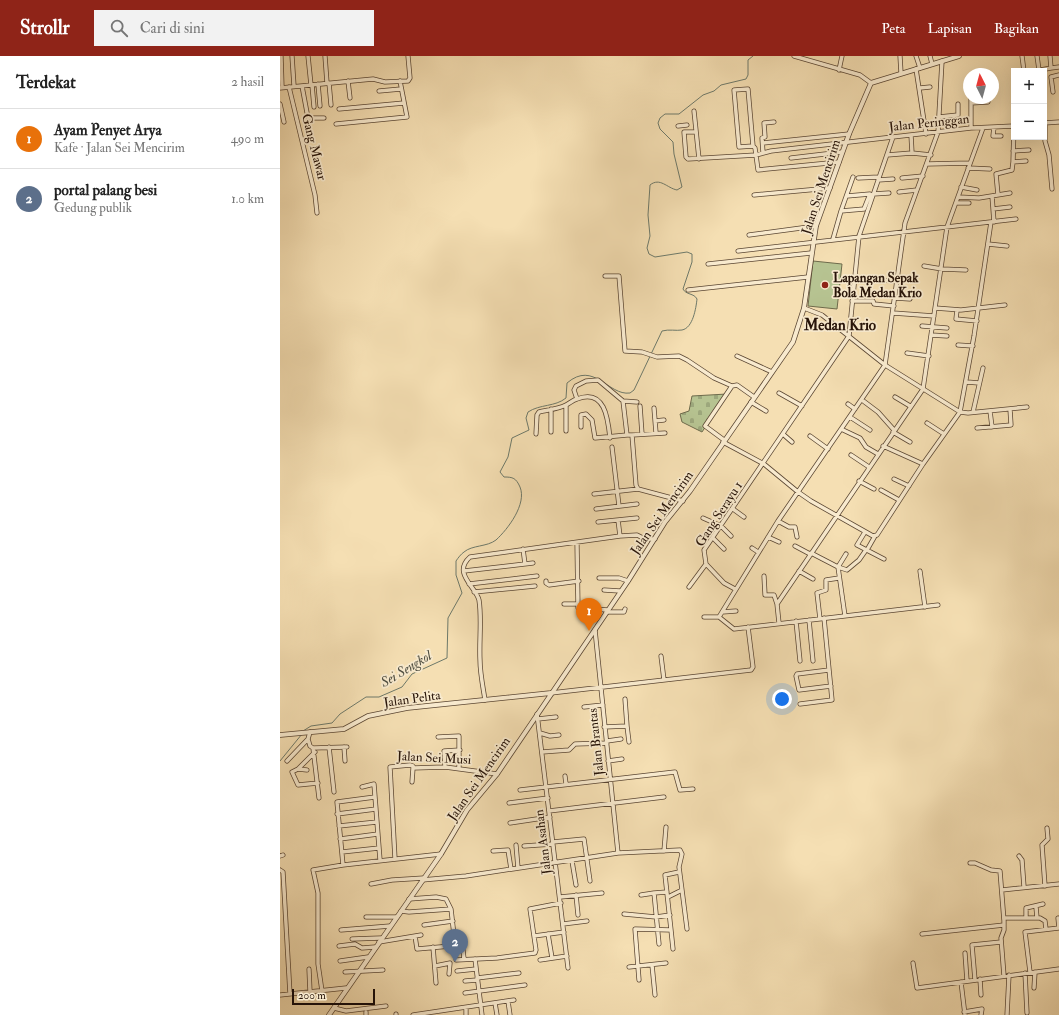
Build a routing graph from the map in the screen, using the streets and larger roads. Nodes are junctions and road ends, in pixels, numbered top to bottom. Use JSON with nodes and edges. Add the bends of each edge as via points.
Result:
{"nodes":[{"id":1,"x":281,"y":56,"type":"edge"},
{"id":2,"x":292,"y":56,"type":"edge"},
{"id":3,"x":308,"y":56,"type":"edge"},
{"id":4,"x":325,"y":56,"type":"edge"},
{"id":5,"x":408,"y":56,"type":"edge"},
{"id":6,"x":794,"y":56,"type":"edge"},
{"id":7,"x":842,"y":56,"type":"edge"},
{"id":8,"x":900,"y":56,"type":"edge"},
{"id":9,"x":916,"y":56,"type":"edge"},
{"id":10,"x":930,"y":56,"type":"edge"},
{"id":11,"x":959,"y":56,"type":"edge"},
{"id":12,"x":1022,"y":56,"type":"edge"},
{"id":13,"x":1037,"y":56,"type":"edge"},
{"id":14,"x":1050,"y":56,"type":"edge"},
{"id":15,"x":942,"y":61,"type":"junction"},
{"id":16,"x":932,"y":64,"type":"junction"},
{"id":17,"x":1059,"y":67,"type":"edge"},
{"id":18,"x":918,"y":68,"type":"junction"},
{"id":19,"x":1024,"y":68,"type":"edge"},
{"id":20,"x":1037,"y":68,"type":"edge"},
{"id":21,"x":1051,"y":68,"type":"junction"},
{"id":22,"x":1047,"y":69,"type":"edge"},
{"id":23,"x":839,"y":70,"type":"junction"},
{"id":24,"x":901,"y":73,"type":"junction"},
{"id":25,"x":1059,"y":75,"type":"edge"},
{"id":26,"x":348,"y":81,"type":"junction"},
{"id":27,"x":400,"y":81,"type":"junction"},
{"id":28,"x":328,"y":83,"type":"junction"},
{"id":29,"x":871,"y":83,"type":"junction"},
{"id":30,"x":318,"y":84,"type":"junction"},
{"id":31,"x":312,"y":85,"type":"junction"},
{"id":32,"x":294,"y":86,"type":"junction"},
{"id":33,"x":302,"y":86,"type":"junction"},
{"id":34,"x":289,"y":87,"type":"junction"},
{"id":35,"x":281,"y":88,"type":"edge"},
{"id":36,"x":920,"y":88,"type":"junction"},
{"id":37,"x":930,"y":88,"type":"dead end"},
{"id":38,"x":401,"y":89,"type":"junction"},
{"id":39,"x":379,"y":91,"type":"dead end"},
{"id":40,"x":1053,"y":92,"type":"dead end"},
{"id":41,"x":350,"y":98,"type":"dead end"},
{"id":42,"x":404,"y":103,"type":"junction"},
{"id":43,"x":280,"y":104,"type":"edge"},
{"id":44,"x":958,"y":104,"type":"dead end"},
{"id":45,"x":971,"y":104,"type":"edge"},
{"id":46,"x":331,"y":105,"type":"dead end"},
{"id":47,"x":320,"y":106,"type":"dead end"},
{"id":48,"x":314,"y":107,"type":"dead end"},
{"id":49,"x":339,"y":109,"type":"dead end"},
{"id":50,"x":694,"y":111,"type":"dead end"},
{"id":51,"x":939,"y":117,"type":"junction"},
{"id":52,"x":324,"y":118,"type":"dead end"},
{"id":53,"x":284,"y":122,"type":"dead end"},
{"id":54,"x":774,"y":122,"type":"dead end"},
{"id":55,"x":1059,"y":122,"type":"edge"},
{"id":56,"x":1047,"y":123,"type":"edge"},
{"id":57,"x":336,"y":124,"type":"dead end"},
{"id":58,"x":678,"y":126,"type":"dead end"},
{"id":59,"x":1011,"y":126,"type":"edge"},
{"id":60,"x":994,"y":127,"type":"junction"},
{"id":61,"x":971,"y":128,"type":"junction"},
{"id":62,"x":983,"y":128,"type":"junction"},
{"id":63,"x":684,"y":132,"type":"junction"},
{"id":64,"x":696,"y":132,"type":"junction"},
{"id":65,"x":938,"y":132,"type":"junction"},
{"id":66,"x":849,"y":134,"type":"junction"},
{"id":67,"x":926,"y":134,"type":"junction"},
{"id":68,"x":911,"y":135,"type":"junction"},
{"id":69,"x":1001,"y":136,"type":"dead end"},
{"id":70,"x":893,"y":137,"type":"junction"},
{"id":71,"x":1013,"y":140,"type":"edge"},
{"id":72,"x":1045,"y":140,"type":"edge"},
{"id":73,"x":846,"y":142,"type":"junction"},
{"id":74,"x":762,"y":143,"type":"junction"},
{"id":75,"x":753,"y":146,"type":"junction"},
{"id":76,"x":1029,"y":150,"type":"dead end"},
{"id":77,"x":1013,"y":151,"type":"junction"},
{"id":78,"x":842,"y":152,"type":"junction"},
{"id":79,"x":763,"y":153,"type":"junction"},
{"id":80,"x":912,"y":153,"type":"junction"},
{"id":81,"x":756,"y":155,"type":"junction"},
{"id":82,"x":887,"y":155,"type":"junction"},
{"id":83,"x":931,"y":155,"type":"junction"},
{"id":84,"x":791,"y":158,"type":"dead end"},
{"id":85,"x":700,"y":159,"type":"junction"},
{"id":86,"x":1026,"y":161,"type":"dead end"},
{"id":87,"x":839,"y":162,"type":"junction"},
{"id":88,"x":1013,"y":162,"type":"junction"},
{"id":89,"x":970,"y":163,"type":"junction"},
{"id":90,"x":927,"y":164,"type":"junction"},
{"id":91,"x":968,"y":168,"type":"junction"},
{"id":92,"x":990,"y":169,"type":"dead end"},
{"id":93,"x":923,"y":176,"type":"junction"},
{"id":94,"x":853,"y":177,"type":"dead end"},
{"id":95,"x":858,"y":178,"type":"dead end"},
{"id":96,"x":902,"y":178,"type":"dead end"},
{"id":97,"x":878,"y":179,"type":"junction"},
{"id":98,"x":893,"y":179,"type":"dead end"},
{"id":99,"x":830,"y":188,"type":"junction"},
{"id":100,"x":961,"y":188,"type":"junction"},
{"id":101,"x":1052,"y":189,"type":"dead end"},
{"id":102,"x":917,"y":190,"type":"junction"},
{"id":103,"x":977,"y":190,"type":"dead end"},
{"id":104,"x":899,"y":192,"type":"dead end"},
{"id":105,"x":889,"y":193,"type":"dead end"},
{"id":106,"x":873,"y":194,"type":"junction"},
{"id":107,"x":1010,"y":194,"type":"dead end"},
{"id":108,"x":754,"y":195,"type":"dead end"},
{"id":109,"x":998,"y":195,"type":"junction"},
{"id":110,"x":847,"y":196,"type":"junction"},
{"id":111,"x":992,"y":196,"type":"junction"},
{"id":112,"x":958,"y":197,"type":"junction"},
{"id":113,"x":956,"y":203,"type":"junction"},
{"id":114,"x":970,"y":203,"type":"dead end"},
{"id":115,"x":1010,"y":208,"type":"dead end"},
{"id":116,"x":993,"y":209,"type":"junction"},
{"id":117,"x":841,"y":211,"type":"junction"},
{"id":118,"x":317,"y":212,"type":"dead end"},
{"id":119,"x":1016,"y":219,"type":"dead end"},
{"id":120,"x":993,"y":222,"type":"junction"},
{"id":121,"x":816,"y":226,"type":"junction"},
{"id":122,"x":947,"y":227,"type":"junction"},
{"id":123,"x":904,"y":231,"type":"junction"},
{"id":124,"x":749,"y":235,"type":"dead end"},
{"id":125,"x":859,"y":236,"type":"junction"},
{"id":126,"x":834,"y":239,"type":"junction"},
{"id":127,"x":813,"y":242,"type":"junction"},
{"id":128,"x":988,"y":244,"type":"junction"},
{"id":129,"x":1006,"y":246,"type":"dead end"},
{"id":130,"x":738,"y":251,"type":"dead end"},
{"id":131,"x":811,"y":253,"type":"junction"},
{"id":132,"x":708,"y":264,"type":"dead end"},
{"id":133,"x":924,"y":266,"type":"dead end"},
{"id":134,"x":942,"y":269,"type":"junction"},
{"id":135,"x":966,"y":270,"type":"dead end"},
{"id":136,"x":606,"y":276,"type":"dead end"},
{"id":137,"x":808,"y":277,"type":"junction"},
{"id":138,"x":876,"y":280,"type":"dead end"},
{"id":139,"x":897,"y":281,"type":"junction"},
{"id":140,"x":688,"y":290,"type":"dead end"},
{"id":141,"x":895,"y":298,"type":"junction"},
{"id":142,"x":910,"y":299,"type":"dead end"},
{"id":143,"x":852,"y":301,"type":"junction"},
{"id":144,"x":1005,"y":305,"type":"dead end"},
{"id":145,"x":894,"y":306,"type":"junction"},
{"id":146,"x":804,"y":308,"type":"junction"},
{"id":147,"x":935,"y":308,"type":"junction"},
{"id":148,"x":978,"y":308,"type":"junction"},
{"id":149,"x":957,"y":310,"type":"junction"},
{"id":150,"x":893,"y":313,"type":"junction"},
{"id":151,"x":934,"y":316,"type":"junction"},
{"id":152,"x":977,"y":321,"type":"junction"},
{"id":153,"x":922,"y":326,"type":"dead end"},
{"id":154,"x":933,"y":327,"type":"junction"},
{"id":155,"x":947,"y":328,"type":"dead end"},
{"id":156,"x":931,"y":335,"type":"junction"},
{"id":157,"x":849,"y":336,"type":"junction"},
{"id":158,"x":947,"y":336,"type":"dead end"},
{"id":159,"x":958,"y":345,"type":"dead end"},
{"id":160,"x":973,"y":346,"type":"junction"},
{"id":161,"x":907,"y":353,"type":"dead end"},
{"id":162,"x":737,"y":356,"type":"dead end"},
{"id":163,"x":929,"y":356,"type":"junction"},
{"id":164,"x":885,"y":365,"type":"junction"},
{"id":165,"x":983,"y":368,"type":"dead end"},
{"id":166,"x":772,"y":372,"type":"junction"},
{"id":167,"x":967,"y":382,"type":"junction"},
{"id":168,"x":980,"y":383,"type":"junction"},
{"id":169,"x":732,"y":386,"type":"junction"},
{"id":170,"x":923,"y":389,"type":"junction"},
{"id":171,"x":779,"y":393,"type":"dead end"},
{"id":172,"x":754,"y":397,"type":"junction"},
{"id":173,"x":895,"y":397,"type":"dead end"},
{"id":174,"x":577,"y":398,"type":"junction"},
{"id":175,"x":862,"y":400,"type":"junction"},
{"id":176,"x":623,"y":401,"type":"junction"},
{"id":177,"x":637,"y":402,"type":"dead end"},
{"id":178,"x":751,"y":402,"type":"junction"},
{"id":179,"x":848,"y":404,"type":"dead end"},
{"id":180,"x":566,"y":406,"type":"junction"},
{"id":181,"x":640,"y":406,"type":"dead end"},
{"id":182,"x":802,"y":406,"type":"junction"},
{"id":183,"x":910,"y":406,"type":"junction"},
{"id":184,"x":1027,"y":407,"type":"dead end"},
{"id":185,"x":654,"y":408,"type":"dead end"},
{"id":186,"x":551,"y":409,"type":"junction"},
{"id":187,"x":855,"y":409,"type":"junction"},
{"id":188,"x":1010,"y":409,"type":"junction"},
{"id":189,"x":766,"y":411,"type":"dead end"},
{"id":190,"x":990,"y":411,"type":"junction"},
{"id":191,"x":960,"y":412,"type":"junction"},
{"id":192,"x":974,"y":412,"type":"junction"},
{"id":193,"x":850,"y":417,"type":"junction"},
{"id":194,"x":664,"y":420,"type":"dead end"},
{"id":195,"x":655,"y":421,"type":"junction"},
{"id":196,"x":928,"y":423,"type":"dead end"},
{"id":197,"x":581,"y":427,"type":"dead end"},
{"id":198,"x":992,"y":427,"type":"junction"},
{"id":199,"x":978,"y":428,"type":"dead end"},
{"id":200,"x":841,"y":429,"type":"junction"},
{"id":201,"x":870,"y":430,"type":"dead end"},
{"id":202,"x":566,"y":431,"type":"dead end"},
{"id":203,"x":893,"y":431,"type":"junction"},
{"id":204,"x":551,"y":432,"type":"dead end"},
{"id":205,"x":656,"y":433,"type":"junction"},
{"id":206,"x":666,"y":433,"type":"dead end"},
{"id":207,"x":536,"y":434,"type":"dead end"},
{"id":208,"x":642,"y":434,"type":"junction"},
{"id":209,"x":784,"y":434,"type":"junction"},
{"id":210,"x":944,"y":434,"type":"junction"},
{"id":211,"x":627,"y":435,"type":"junction"},
{"id":212,"x":632,"y":435,"type":"junction"},
{"id":213,"x":810,"y":436,"type":"dead end"},
{"id":214,"x":610,"y":438,"type":"junction"},
{"id":215,"x":723,"y":441,"type":"junction"},
{"id":216,"x":792,"y":442,"type":"dead end"},
{"id":217,"x":910,"y":442,"type":"dead end"},
{"id":218,"x":883,"y":446,"type":"junction"},
{"id":219,"x":612,"y":447,"type":"dead end"},
{"id":220,"x":828,"y":449,"type":"junction"},
{"id":221,"x":878,"y":454,"type":"junction"},
{"id":222,"x":851,"y":455,"type":"dead end"},
{"id":223,"x":764,"y":464,"type":"junction"},
{"id":224,"x":923,"y":464,"type":"junction"},
{"id":225,"x":869,"y":467,"type":"junction"},
{"id":226,"x":894,"y":479,"type":"dead end"},
{"id":227,"x":859,"y":481,"type":"junction"},
{"id":228,"x":909,"y":486,"type":"junction"},
{"id":229,"x":638,"y":489,"type":"junction"},
{"id":230,"x":874,"y":489,"type":"dead end"},
{"id":231,"x":881,"y":490,"type":"dead end"},
{"id":232,"x":616,"y":491,"type":"junction"},
{"id":233,"x":798,"y":492,"type":"junction"},
{"id":234,"x":594,"y":494,"type":"dead end"},
{"id":235,"x":899,"y":500,"type":"junction"},
{"id":236,"x":683,"y":501,"type":"junction"},
{"id":237,"x":637,"y":504,"type":"dead end"},
{"id":238,"x":619,"y":506,"type":"junction"},
{"id":239,"x":596,"y":509,"type":"dead end"},
{"id":240,"x":733,"y":509,"type":"junction"},
{"id":241,"x":836,"y":516,"type":"junction"},
{"id":242,"x":744,"y":517,"type":"dead end"},
{"id":243,"x":637,"y":518,"type":"dead end"},
{"id":244,"x":703,"y":518,"type":"dead end"},
{"id":245,"x":618,"y":520,"type":"junction"},
{"id":246,"x":778,"y":521,"type":"junction"},
{"id":247,"x":598,"y":522,"type":"dead end"},
{"id":248,"x":721,"y":526,"type":"junction"},
{"id":249,"x":865,"y":532,"type":"junction"},
{"id":250,"x":620,"y":536,"type":"junction"},
{"id":251,"x":731,"y":536,"type":"dead end"},
{"id":252,"x":875,"y":536,"type":"junction"},
{"id":253,"x":768,"y":537,"type":"junction"},
{"id":254,"x":713,"y":538,"type":"junction"},
{"id":255,"x":797,"y":538,"type":"dead end"},
{"id":256,"x":654,"y":539,"type":"junction"},
{"id":257,"x":779,"y":542,"type":"dead end"},
{"id":258,"x":577,"y":543,"type":"junction"},
{"id":259,"x":795,"y":546,"type":"dead end"},
{"id":260,"x":752,"y":548,"type":"dead end"},
{"id":261,"x":523,"y":549,"type":"junction"},
{"id":262,"x":724,"y":549,"type":"dead end"},
{"id":263,"x":866,"y":550,"type":"junction"},
{"id":264,"x":758,"y":552,"type":"junction"},
{"id":265,"x":811,"y":553,"type":"junction"},
{"id":266,"x":846,"y":554,"type":"dead end"},
{"id":267,"x":884,"y":559,"type":"dead end"},
{"id":268,"x":533,"y":563,"type":"dead end"},
{"id":269,"x":525,"y":564,"type":"junction"},
{"id":270,"x":706,"y":564,"type":"junction"},
{"id":271,"x":838,"y":567,"type":"junction"},
{"id":272,"x":464,"y":571,"type":"junction"},
{"id":273,"x":799,"y":571,"type":"junction"},
{"id":274,"x":920,"y":571,"type":"dead end"},
{"id":275,"x":537,"y":576,"type":"dead end"},
{"id":276,"x":764,"y":576,"type":"dead end"},
{"id":277,"x":599,"y":578,"type":"dead end"},
{"id":278,"x":839,"y":578,"type":"junction"},
{"id":279,"x":813,"y":579,"type":"dead end"},
{"id":280,"x":546,"y":581,"type":"dead end"},
{"id":281,"x":579,"y":581,"type":"junction"},
{"id":282,"x":628,"y":581,"type":"junction"},
{"id":283,"x":469,"y":584,"type":"junction"},
{"id":284,"x":535,"y":586,"type":"dead end"},
{"id":285,"x":689,"y":587,"type":"dead end"},
{"id":286,"x":735,"y":589,"type":"junction"},
{"id":287,"x":604,"y":590,"type":"dead end"},
{"id":288,"x":620,"y":591,"type":"junction"},
{"id":289,"x":474,"y":592,"type":"junction"},
{"id":290,"x":564,"y":604,"type":"dead end"},
{"id":291,"x":578,"y":604,"type":"junction"},
{"id":292,"x":777,"y":604,"type":"junction"},
{"id":293,"x":938,"y":605,"type":"dead end"},
{"id":294,"x":925,"y":607,"type":"junction"},
{"id":295,"x":625,"y":609,"type":"dead end"},
{"id":296,"x":607,"y":611,"type":"junction"},
{"id":297,"x":736,"y":611,"type":"dead end"},
{"id":298,"x":722,"y":612,"type":"junction"},
{"id":299,"x":845,"y":616,"type":"junction"},
{"id":300,"x":704,"y":617,"type":"dead end"},
{"id":301,"x":719,"y":617,"type":"junction"},
{"id":302,"x":822,"y":618,"type":"junction"},
{"id":303,"x":809,"y":620,"type":"junction"},
{"id":304,"x":796,"y":621,"type":"junction"},
{"id":305,"x":779,"y":623,"type":"junction"},
{"id":306,"x":748,"y":627,"type":"junction"},
{"id":307,"x":595,"y":629,"type":"junction"},
{"id":308,"x":660,"y":656,"type":"dead end"},
{"id":309,"x":800,"y":661,"type":"dead end"},
{"id":310,"x":813,"y":661,"type":"dead end"},
{"id":311,"x":829,"y":670,"type":"junction"},
{"id":312,"x":664,"y":680,"type":"junction"},
{"id":313,"x":831,"y":686,"type":"junction"},
{"id":314,"x":601,"y":687,"type":"junction"},
{"id":315,"x":551,"y":693,"type":"junction"},
{"id":316,"x":625,"y":699,"type":"dead end"},
{"id":317,"x":484,"y":700,"type":"junction"},
{"id":318,"x":800,"y":704,"type":"dead end"},
{"id":319,"x":603,"y":706,"type":"junction"},
{"id":320,"x":584,"y":707,"type":"dead end"},
{"id":321,"x":537,"y":714,"type":"junction"},
{"id":322,"x":556,"y":717,"type":"dead end"},
{"id":323,"x":538,"y":720,"type":"junction"},
{"id":324,"x":627,"y":726,"type":"junction"},
{"id":325,"x":604,"y":727,"type":"junction"},
{"id":326,"x":308,"y":732,"type":"junction"},
{"id":327,"x":540,"y":733,"type":"junction"},
{"id":328,"x":280,"y":735,"type":"edge"},
{"id":329,"x":559,"y":735,"type":"dead end"},
{"id":330,"x":438,"y":737,"type":"dead end"},
{"id":331,"x":308,"y":739,"type":"junction"},
{"id":332,"x":621,"y":740,"type":"dead end"},
{"id":333,"x":607,"y":742,"type":"junction"},
{"id":334,"x":629,"y":742,"type":"dead end"},
{"id":335,"x":329,"y":747,"type":"junction"},
{"id":336,"x":313,"y":748,"type":"junction"},
{"id":337,"x":460,"y":750,"type":"junction"},
{"id":338,"x":315,"y":752,"type":"junction"},
{"id":339,"x":542,"y":752,"type":"junction"},
{"id":340,"x":622,"y":759,"type":"dead end"},
{"id":341,"x":286,"y":761,"type":"dead end"},
{"id":342,"x":345,"y":761,"type":"dead end"},
{"id":343,"x":608,"y":761,"type":"junction"},
{"id":344,"x":445,"y":767,"type":"junction"},
{"id":345,"x":413,"y":768,"type":"junction"},
{"id":346,"x":459,"y":768,"type":"junction"},
{"id":347,"x":298,"y":769,"type":"junction"},
{"id":348,"x":307,"y":770,"type":"dead end"},
{"id":349,"x":497,"y":774,"type":"junction"},
{"id":350,"x":565,"y":776,"type":"dead end"},
{"id":351,"x":610,"y":779,"type":"junction"},
{"id":352,"x":412,"y":782,"type":"dead end"},
{"id":353,"x":318,"y":783,"type":"junction"},
{"id":354,"x":566,"y":784,"type":"junction"},
{"id":355,"x":546,"y":786,"type":"junction"},
{"id":356,"x":362,"y":787,"type":"dead end"},
{"id":357,"x":693,"y":789,"type":"dead end"},
{"id":358,"x":520,"y":790,"type":"dead end"},
{"id":359,"x":334,"y":792,"type":"dead end"},
{"id":360,"x":376,"y":797,"type":"junction"},
{"id":361,"x":664,"y":797,"type":"dead end"},
{"id":362,"x":319,"y":798,"type":"dead end"},
{"id":363,"x":548,"y":798,"type":"junction"},
{"id":364,"x":509,"y":803,"type":"dead end"},
{"id":365,"x":612,"y":804,"type":"junction"},
{"id":366,"x":376,"y":809,"type":"junction"},
{"id":367,"x":549,"y":811,"type":"junction"},
{"id":368,"x":337,"y":814,"type":"junction"},
{"id":369,"x":550,"y":817,"type":"junction"},
{"id":370,"x":377,"y":822,"type":"junction"},
{"id":371,"x":510,"y":823,"type":"dead end"},
{"id":372,"x":339,"y":826,"type":"junction"},
{"id":373,"x":666,"y":827,"type":"dead end"},
{"id":374,"x":1048,"y":828,"type":"dead end"},
{"id":375,"x":378,"y":834,"type":"junction"},
{"id":376,"x":340,"y":839,"type":"junction"},
{"id":377,"x":553,"y":843,"type":"junction"},
{"id":378,"x":516,"y":845,"type":"dead end"},
{"id":379,"x":524,"y":846,"type":"dead end"},
{"id":380,"x":379,"y":848,"type":"junction"},
{"id":381,"x":493,"y":851,"type":"dead end"},
{"id":382,"x":664,"y":851,"type":"junction"},
{"id":383,"x":342,"y":852,"type":"junction"},
{"id":384,"x":618,"y":853,"type":"junction"},
{"id":385,"x":441,"y":854,"type":"junction"},
{"id":386,"x":1020,"y":856,"type":"dead end"},
{"id":387,"x":395,"y":859,"type":"junction"},
{"id":388,"x":587,"y":859,"type":"junction"},
{"id":389,"x":380,"y":860,"type":"junction"},
{"id":390,"x":572,"y":861,"type":"junction"},
{"id":391,"x":556,"y":863,"type":"junction"},
{"id":392,"x":970,"y":863,"type":"dead end"},
{"id":393,"x":343,"y":865,"type":"junction"},
{"id":394,"x":518,"y":868,"type":"junction"},
{"id":395,"x":511,"y":869,"type":"junction"},
{"id":396,"x":280,"y":870,"type":"edge"},
{"id":397,"x":679,"y":872,"type":"junction"},
{"id":398,"x":423,"y":879,"type":"junction"},
{"id":399,"x":590,"y":881,"type":"dead end"},
{"id":400,"x":371,"y":884,"type":"dead end"},
{"id":401,"x":1059,"y":884,"type":"edge"},
{"id":402,"x":576,"y":885,"type":"dead end"},
{"id":403,"x":1044,"y":886,"type":"junction"},
{"id":404,"x":1024,"y":887,"type":"junction"},
{"id":405,"x":682,"y":890,"type":"junction"},
{"id":406,"x":1002,"y":890,"type":"junction"},
{"id":407,"x":667,"y":892,"type":"junction"},
{"id":408,"x":654,"y":893,"type":"junction"},
{"id":409,"x":602,"y":894,"type":"dead end"},
{"id":410,"x":576,"y":895,"type":"junction"},
{"id":411,"x":641,"y":895,"type":"dead end"},
{"id":412,"x":560,"y":897,"type":"junction"},
{"id":413,"x":668,"y":897,"type":"junction"},
{"id":414,"x":409,"y":899,"type":"junction"},
{"id":415,"x":561,"y":903,"type":"junction"},
{"id":416,"x":1043,"y":904,"type":"dead end"},
{"id":417,"x":1036,"y":907,"type":"junction"},
{"id":418,"x":451,"y":909,"type":"junction"},
{"id":419,"x":401,"y":911,"type":"junction"},
{"id":420,"x":624,"y":914,"type":"dead end"},
{"id":421,"x":578,"y":915,"type":"dead end"},
{"id":422,"x":670,"y":915,"type":"junction"},
{"id":423,"x":366,"y":917,"type":"dead end"},
{"id":424,"x":396,"y":917,"type":"junction"},
{"id":425,"x":656,"y":917,"type":"junction"},
{"id":426,"x":1004,"y":918,"type":"junction"},
{"id":427,"x":1026,"y":918,"type":"junction"},
{"id":428,"x":1037,"y":918,"type":"junction"},
{"id":429,"x":1058,"y":918,"type":"edge"},
{"id":430,"x":453,"y":921,"type":"junction"},
{"id":431,"x":587,"y":922,"type":"dead end"},
{"id":432,"x":563,"y":924,"type":"junction"},
{"id":433,"x":424,"y":925,"type":"dead end"},
{"id":434,"x":1004,"y":925,"type":"junction"},
{"id":435,"x":390,"y":926,"type":"junction"},
{"id":436,"x":687,"y":929,"type":"dead end"},
{"id":437,"x":1046,"y":929,"type":"junction"},
{"id":438,"x":341,"y":930,"type":"dead end"},
{"id":439,"x":671,"y":930,"type":"junction"},
{"id":440,"x":658,"y":931,"type":"junction"},
{"id":441,"x":564,"y":932,"type":"junction"},
{"id":442,"x":548,"y":934,"type":"junction"},
{"id":443,"x":922,"y":934,"type":"dead end"},
{"id":444,"x":421,"y":935,"type":"dead end"},
{"id":445,"x":414,"y":936,"type":"junction"},
{"id":446,"x":534,"y":936,"type":"junction"},
{"id":447,"x":352,"y":938,"type":"dead end"},
{"id":448,"x":380,"y":940,"type":"junction"},
{"id":449,"x":1001,"y":942,"type":"junction"},
{"id":450,"x":464,"y":943,"type":"dead end"},
{"id":451,"x":455,"y":944,"type":"junction"},
{"id":452,"x":659,"y":944,"type":"dead end"},
{"id":453,"x":339,"y":946,"type":"dead end"},
{"id":454,"x":375,"y":947,"type":"junction"},
{"id":455,"x":432,"y":948,"type":"junction"},
{"id":456,"x":463,"y":950,"type":"dead end"},
{"id":457,"x":673,"y":950,"type":"dead end"},
{"id":458,"x":965,"y":953,"type":"dead end"},
{"id":459,"x":567,"y":956,"type":"junction"},
{"id":460,"x":368,"y":957,"type":"junction"},
{"id":461,"x":552,"y":958,"type":"junction"},
{"id":462,"x":464,"y":959,"type":"junction"},
{"id":463,"x":475,"y":959,"type":"junction"},
{"id":464,"x":456,"y":960,"type":"dead end"},
{"id":465,"x":540,"y":960,"type":"dead end"},
{"id":466,"x":340,"y":961,"type":"dead end"},
{"id":467,"x":666,"y":963,"type":"dead end"},
{"id":468,"x":913,"y":963,"type":"dead end"},
{"id":469,"x":652,"y":965,"type":"junction"},
{"id":470,"x":435,"y":966,"type":"junction"},
{"id":471,"x":638,"y":966,"type":"junction"},
{"id":472,"x":629,"y":967,"type":"dead end"},
{"id":473,"x":568,"y":968,"type":"dead end"},
{"id":474,"x":309,"y":969,"type":"dead end"},
{"id":475,"x":476,"y":969,"type":"junction"},
{"id":476,"x":1059,"y":969,"type":"edge"},
{"id":477,"x":383,"y":970,"type":"dead end"},
{"id":478,"x":359,"y":971,"type":"junction"},
{"id":479,"x":457,"y":971,"type":"dead end"},
{"id":480,"x":345,"y":972,"type":"dead end"},
{"id":481,"x":1032,"y":972,"type":"junction"},
{"id":482,"x":519,"y":973,"type":"dead end"},
{"id":483,"x":1025,"y":973,"type":"junction"},
{"id":484,"x":449,"y":974,"type":"dead end"},
{"id":485,"x":1009,"y":975,"type":"junction"},
{"id":486,"x":1004,"y":976,"type":"junction"},
{"id":487,"x":477,"y":979,"type":"junction"},
{"id":488,"x":978,"y":979,"type":"junction"},
{"id":489,"x":639,"y":980,"type":"dead end"},
{"id":490,"x":465,"y":981,"type":"dead end"},
{"id":491,"x":967,"y":981,"type":"junction"},
{"id":492,"x":961,"y":982,"type":"junction"},
{"id":493,"x":436,"y":984,"type":"dead end"},
{"id":494,"x":525,"y":985,"type":"dead end"},
{"id":495,"x":346,"y":988,"type":"junction"},
{"id":496,"x":1034,"y":988,"type":"dead end"},
{"id":497,"x":322,"y":991,"type":"junction"},
{"id":498,"x":479,"y":991,"type":"junction"},
{"id":499,"x":310,"y":992,"type":"junction"},
{"id":500,"x":465,"y":992,"type":"dead end"},
{"id":501,"x":290,"y":994,"type":"junction"},
{"id":502,"x":655,"y":995,"type":"dead end"},
{"id":503,"x":981,"y":995,"type":"dead end"},
{"id":504,"x":280,"y":996,"type":"edge"},
{"id":505,"x":514,"y":1000,"type":"dead end"},
{"id":506,"x":508,"y":1001,"type":"junction"},
{"id":507,"x":495,"y":1003,"type":"junction"},
{"id":508,"x":481,"y":1005,"type":"junction"},
{"id":509,"x":386,"y":1006,"type":"dead end"},
{"id":510,"x":334,"y":1008,"type":"junction"},
{"id":511,"x":466,"y":1008,"type":"junction"},
{"id":512,"x":450,"y":1009,"type":"junction"},
{"id":513,"x":435,"y":1013,"type":"edge"},
{"id":514,"x":965,"y":1013,"type":"edge"},
{"id":515,"x":1027,"y":1013,"type":"dead end"},
{"id":516,"x":329,"y":1015,"type":"edge"},
{"id":517,"x":413,"y":1015,"type":"edge"},
{"id":518,"x":451,"y":1015,"type":"edge"},
{"id":519,"x":466,"y":1015,"type":"edge"},
{"id":520,"x":482,"y":1015,"type":"edge"},
{"id":521,"x":497,"y":1015,"type":"edge"},
{"id":522,"x":510,"y":1015,"type":"edge"},
{"id":523,"x":982,"y":1015,"type":"edge"},
{"id":524,"x":1008,"y":1015,"type":"edge"}],
"edges":[{"from":1,"to":35,"type":"street"},
{"from":2,"to":32,"type":"street"},
{"from":3,"to":31,"type":"street"},
{"from":4,"to":28,"type":"street"},
{"from":5,"to":27,"type":"street","via":[[410,78],[408,81]]},
{"from":6,"to":23,"type":"street"},
{"from":7,"to":23,"type":"street"},
{"from":8,"to":24,"type":"street"},
{"from":9,"to":18,"type":"street"},
{"from":10,"to":16,"type":"street"},
{"from":11,"to":15,"type":"street"},
{"from":12,"to":19,"type":"street"},
{"from":13,"to":20,"type":"street"},
{"from":14,"to":21,"type":"street"},
{"from":15,"to":16,"type":"street"},
{"from":15,"to":51,"type":"street"},
{"from":16,"to":18,"type":"street"},
{"from":17,"to":21,"type":"street"},
{"from":18,"to":24,"type":"street"},
{"from":18,"to":36,"type":"street"},
{"from":21,"to":22,"type":"street"},
{"from":23,"to":29,"type":"street","via":[[860,75]]},
{"from":24,"to":29,"type":"street"},
{"from":25,"to":40,"type":"street","via":[[1051,77]]},
{"from":26,"to":27,"type":"street"},
{"from":26,"to":28,"type":"street"},
{"from":26,"to":41,"type":"street"},
{"from":27,"to":38,"type":"street"},
{"from":28,"to":30,"type":"street"},
{"from":28,"to":46,"type":"street"},
{"from":29,"to":66,"type":"street","name":"Jalan Sei Mencirim"},
{"from":30,"to":31,"type":"street"},
{"from":30,"to":47,"type":"street"},
{"from":31,"to":33,"type":"street"},
{"from":31,"to":48,"type":"street"},
{"from":32,"to":33,"type":"street"},
{"from":32,"to":34,"type":"street"},
{"from":33,"to":52,"type":"street","via":[[308,118]]},
{"from":34,"to":35,"type":"street"},
{"from":34,"to":118,"type":"street","name":"Gang Mawar"},
{"from":36,"to":37,"type":"street"},
{"from":36,"to":67,"type":"street"},
{"from":38,"to":39,"type":"street"},
{"from":38,"to":42,"type":"street"},
{"from":42,"to":49,"type":"street"},
{"from":42,"to":57,"type":"street","via":[[407,117]]},
{"from":43,"to":53,"type":"street"},
{"from":44,"to":51,"type":"street","via":[[958,115]]},
{"from":45,"to":61,"type":"street"},
{"from":50,"to":64,"type":"street"},
{"from":51,"to":65,"type":"street"},
{"from":54,"to":74,"type":"street","via":[[764,123],[765,136]]},
{"from":55,"to":56,"type":"street"},
{"from":58,"to":63,"type":"street","via":[[685,125]]},
{"from":59,"to":60,"type":"street","name":"Jalan Peringgan"},
{"from":60,"to":62,"type":"street","name":"Jalan Peringgan"},
{"from":60,"to":69,"type":"street","via":[[993,136]]},
{"from":61,"to":62,"type":"street","name":"Jalan Peringgan"},
{"from":61,"to":65,"type":"street","name":"Jalan Peringgan"},
{"from":62,"to":89,"type":"street"},
{"from":63,"to":64,"type":"street"},
{"from":63,"to":85,"type":"street","via":[[687,158]]},
{"from":64,"to":85,"type":"street"},
{"from":65,"to":67,"type":"street","name":"Jalan Peringgan"},
{"from":65,"to":83,"type":"street"},
{"from":66,"to":73,"type":"street","name":"Jalan Sei Mencirim"},
{"from":66,"to":74,"type":"street"},
{"from":67,"to":68,"type":"street","name":"Jalan Peringgan"},
{"from":68,"to":70,"type":"street","name":"Jalan Peringgan"},
{"from":68,"to":80,"type":"street"},
{"from":70,"to":73,"type":"street","name":"Jalan Peringgan"},
{"from":70,"to":82,"type":"street"},
{"from":71,"to":77,"type":"street"},
{"from":72,"to":101,"type":"street","via":[[1050,155]]},
{"from":73,"to":78,"type":"street","name":"Jalan Sei Mencirim"},
{"from":73,"to":79,"type":"street","name":"Jalan Peringgan"},
{"from":74,"to":79,"type":"street"},
{"from":75,"to":75,"type":"street","via":[[748,89],[734,90],[739,147]]},
{"from":75,"to":81,"type":"street"},
{"from":76,"to":77,"type":"street"},
{"from":77,"to":88,"type":"street"},
{"from":78,"to":84,"type":"street"},
{"from":78,"to":87,"type":"street","name":"Jalan Sei Mencirim"},
{"from":79,"to":81,"type":"street","name":"Jalan Peringgan"},
{"from":80,"to":82,"type":"street"},
{"from":80,"to":83,"type":"street"},
{"from":81,"to":85,"type":"street","name":"Jalan Peringgan"},
{"from":81,"to":87,"type":"street","via":[[759,170]]},
{"from":82,"to":97,"type":"street"},
{"from":83,"to":90,"type":"street"},
{"from":86,"to":88,"type":"street"},
{"from":87,"to":99,"type":"street","name":"Jalan Sei Mencirim"},
{"from":88,"to":109,"type":"street","via":[[1012,170],[996,174]]},
{"from":89,"to":90,"type":"street"},
{"from":89,"to":91,"type":"street"},
{"from":90,"to":93,"type":"street"},
{"from":91,"to":92,"type":"street"},
{"from":91,"to":100,"type":"street"},
{"from":93,"to":96,"type":"street"},
{"from":93,"to":102,"type":"street"},
{"from":94,"to":110,"type":"street"},
{"from":95,"to":97,"type":"street"},
{"from":97,"to":98,"type":"street"},
{"from":97,"to":106,"type":"street"},
{"from":99,"to":108,"type":"street"},
{"from":99,"to":121,"type":"street","name":"Jalan Sei Mencirim"},
{"from":100,"to":103,"type":"street"},
{"from":100,"to":112,"type":"street"},
{"from":102,"to":104,"type":"street"},
{"from":102,"to":123,"type":"street"},
{"from":105,"to":106,"type":"street"},
{"from":106,"to":125,"type":"street"},
{"from":107,"to":109,"type":"street"},
{"from":109,"to":111,"type":"street"},
{"from":110,"to":117,"type":"street"},
{"from":110,"to":117,"type":"street","via":[[870,194],[864,209]]},
{"from":111,"to":112,"type":"street"},
{"from":111,"to":116,"type":"street"},
{"from":112,"to":113,"type":"street"},
{"from":113,"to":114,"type":"street"},
{"from":113,"to":122,"type":"street"},
{"from":115,"to":116,"type":"street"},
{"from":116,"to":120,"type":"street"},
{"from":117,"to":126,"type":"street"},
{"from":119,"to":120,"type":"street"},
{"from":120,"to":122,"type":"street"},
{"from":120,"to":128,"type":"street"},
{"from":121,"to":124,"type":"street"},
{"from":121,"to":127,"type":"street","name":"Jalan Sei Mencirim"},
{"from":122,"to":123,"type":"street"},
{"from":122,"to":134,"type":"street"},
{"from":123,"to":125,"type":"street"},
{"from":123,"to":139,"type":"street"},
{"from":125,"to":126,"type":"street"},
{"from":125,"to":143,"type":"street"},
{"from":126,"to":127,"type":"street"},
{"from":127,"to":130,"type":"street"},
{"from":127,"to":131,"type":"street","name":"Jalan Sei Mencirim"},
{"from":128,"to":129,"type":"street"},
{"from":128,"to":148,"type":"street"},
{"from":131,"to":132,"type":"street"},
{"from":131,"to":137,"type":"street","name":"Jalan Sei Mencirim"},
{"from":133,"to":134,"type":"street"},
{"from":134,"to":135,"type":"street"},
{"from":134,"to":147,"type":"street"},
{"from":136,"to":169,"type":"street","via":[[619,276],[624,350],[652,356],[679,356]]},
{"from":137,"to":140,"type":"street"},
{"from":137,"to":146,"type":"street","name":"Jalan Sei Mencirim"},
{"from":138,"to":139,"type":"street"},
{"from":139,"to":141,"type":"street"},
{"from":141,"to":142,"type":"street"},
{"from":141,"to":145,"type":"street"},
{"from":143,"to":145,"type":"street","via":[[873,301],[874,304]]},
{"from":143,"to":157,"type":"street"},
{"from":144,"to":148,"type":"street"},
{"from":145,"to":150,"type":"street"},
{"from":146,"to":157,"type":"street","via":[[822,315]]},
{"from":146,"to":166,"type":"street","name":"Jalan Sei Mencirim","via":[[793,342]]},
{"from":147,"to":149,"type":"street"},
{"from":147,"to":151,"type":"street"},
{"from":148,"to":149,"type":"street"},
{"from":148,"to":152,"type":"street"},
{"from":149,"to":152,"type":"street","via":[[956,319]]},
{"from":150,"to":151,"type":"street"},
{"from":150,"to":164,"type":"street"},
{"from":151,"to":154,"type":"street"},
{"from":152,"to":160,"type":"street"},
{"from":153,"to":154,"type":"street"},
{"from":154,"to":155,"type":"street"},
{"from":154,"to":156,"type":"street"},
{"from":156,"to":158,"type":"street"},
{"from":156,"to":163,"type":"street"},
{"from":157,"to":164,"type":"street"},
{"from":157,"to":182,"type":"street","name":"Gang Serayu 1"},
{"from":159,"to":160,"type":"street"},
{"from":160,"to":167,"type":"street"},
{"from":161,"to":163,"type":"street"},
{"from":162,"to":166,"type":"street"},
{"from":163,"to":170,"type":"street"},
{"from":164,"to":170,"type":"street"},
{"from":164,"to":175,"type":"street"},
{"from":165,"to":168,"type":"street"},
{"from":166,"to":172,"type":"street","name":"Jalan Sei Mencirim"},
{"from":167,"to":168,"type":"street"},
{"from":167,"to":191,"type":"street"},
{"from":168,"to":192,"type":"street"},
{"from":169,"to":172,"type":"street","via":[[737,385]]},
{"from":169,"to":215,"type":"street","via":[[705,426]]},
{"from":170,"to":183,"type":"street"},
{"from":170,"to":191,"type":"street"},
{"from":171,"to":182,"type":"street"},
{"from":172,"to":178,"type":"street","name":"Jalan Sei Mencirim"},
{"from":173,"to":183,"type":"street"},
{"from":174,"to":176,"type":"street","via":[[574,390],[576,386],[586,381],[598,380]]},
{"from":174,"to":180,"type":"street"},
{"from":174,"to":214,"type":"street","via":[[593,398],[606,409]]},
{"from":175,"to":187,"type":"street"},
{"from":175,"to":203,"type":"street","via":[[878,412]]},
{"from":176,"to":177,"type":"street"},
{"from":176,"to":211,"type":"street"},
{"from":178,"to":189,"type":"street"},
{"from":178,"to":215,"type":"street","name":"Jalan Sei Mencirim"},
{"from":179,"to":187,"type":"street"},
{"from":180,"to":186,"type":"street"},
{"from":180,"to":202,"type":"street"},
{"from":181,"to":208,"type":"street"},
{"from":182,"to":209,"type":"street","name":"Gang Serayu 1"},
{"from":183,"to":203,"type":"street"},
{"from":184,"to":188,"type":"street"},
{"from":185,"to":195,"type":"street"},
{"from":186,"to":204,"type":"street"},
{"from":186,"to":207,"type":"street","via":[[538,414]]},
{"from":187,"to":193,"type":"street"},
{"from":188,"to":190,"type":"street"},
{"from":188,"to":198,"type":"street","via":[[1011,425]]},
{"from":190,"to":192,"type":"street"},
{"from":190,"to":198,"type":"street"},
{"from":191,"to":192,"type":"street"},
{"from":191,"to":210,"type":"street"},
{"from":193,"to":200,"type":"street"},
{"from":193,"to":201,"type":"street"},
{"from":194,"to":195,"type":"street"},
{"from":195,"to":205,"type":"street"},
{"from":196,"to":210,"type":"street"},
{"from":197,"to":214,"type":"street","via":[[581,414],[586,414],[592,420],[595,438]]},
{"from":198,"to":199,"type":"street"},
{"from":200,"to":220,"type":"street"},
{"from":200,"to":221,"type":"street","via":[[860,438],[866,447]]},
{"from":203,"to":217,"type":"street"},
{"from":203,"to":218,"type":"street"},
{"from":205,"to":206,"type":"street"},
{"from":205,"to":208,"type":"street"},
{"from":208,"to":212,"type":"street"},
{"from":209,"to":216,"type":"street"},
{"from":209,"to":223,"type":"street","name":"Gang Serayu 1"},
{"from":210,"to":224,"type":"street"},
{"from":211,"to":212,"type":"street"},
{"from":211,"to":214,"type":"street"},
{"from":212,"to":229,"type":"street"},
{"from":213,"to":220,"type":"street"},
{"from":215,"to":223,"type":"street"},
{"from":215,"to":236,"type":"street","name":"Jalan Sei Mencirim"},
{"from":218,"to":221,"type":"street"},
{"from":218,"to":224,"type":"street"},
{"from":219,"to":232,"type":"street"},
{"from":220,"to":233,"type":"street"},
{"from":221,"to":225,"type":"street"},
{"from":222,"to":225,"type":"street"},
{"from":223,"to":233,"type":"street"},
{"from":223,"to":240,"type":"street","name":"Gang Serayu 1"},
{"from":224,"to":228,"type":"street"},
{"from":225,"to":227,"type":"street"},
{"from":226,"to":228,"type":"street"},
{"from":227,"to":230,"type":"street"},
{"from":227,"to":241,"type":"street"},
{"from":228,"to":235,"type":"street"},
{"from":229,"to":232,"type":"street"},
{"from":229,"to":236,"type":"street"},
{"from":231,"to":235,"type":"street"},
{"from":232,"to":234,"type":"street"},
{"from":232,"to":238,"type":"street"},
{"from":233,"to":241,"type":"street"},
{"from":233,"to":246,"type":"street"},
{"from":235,"to":252,"type":"street"},
{"from":236,"to":256,"type":"street","name":"Jalan Sei Mencirim"},
{"from":237,"to":238,"type":"street"},
{"from":238,"to":239,"type":"street"},
{"from":240,"to":242,"type":"street"},
{"from":240,"to":248,"type":"street","name":"Gang Serayu 1"},
{"from":241,"to":249,"type":"street"},
{"from":241,"to":265,"type":"street"},
{"from":243,"to":245,"type":"street"},
{"from":244,"to":248,"type":"street"},
{"from":245,"to":247,"type":"street"},
{"from":245,"to":250,"type":"street"},
{"from":246,"to":253,"type":"street"},
{"from":246,"to":255,"type":"street","via":[[789,527],[796,527]]},
{"from":248,"to":251,"type":"street"},
{"from":248,"to":254,"type":"street","name":"Gang Serayu 1"},
{"from":249,"to":252,"type":"street"},
{"from":249,"to":263,"type":"street","via":[[857,545]]},
{"from":250,"to":256,"type":"street","via":[[637,535]]},
{"from":250,"to":258,"type":"street"},
{"from":252,"to":263,"type":"street"},
{"from":253,"to":257,"type":"street"},
{"from":253,"to":264,"type":"street"},
{"from":254,"to":262,"type":"street"},
{"from":254,"to":270,"type":"street","name":"Gang Serayu 1","via":[[704,550]]},
{"from":256,"to":282,"type":"street","name":"Jalan Sei Mencirim"},
{"from":258,"to":261,"type":"street"},
{"from":258,"to":281,"type":"street"},
{"from":259,"to":265,"type":"street"},
{"from":260,"to":264,"type":"street"},
{"from":261,"to":269,"type":"street"},
{"from":261,"to":272,"type":"street","via":[[470,557],[465,562]]},
{"from":263,"to":267,"type":"street"},
{"from":263,"to":271,"type":"street","via":[[848,570]]},
{"from":264,"to":286,"type":"street"},
{"from":265,"to":271,"type":"street"},
{"from":265,"to":273,"type":"street"},
{"from":266,"to":271,"type":"street"},
{"from":268,"to":269,"type":"street"},
{"from":269,"to":272,"type":"street"},
{"from":270,"to":285,"type":"street"},
{"from":270,"to":286,"type":"street","name":"Gang Serayu 1","via":[[724,583]]},
{"from":271,"to":278,"type":"street"},
{"from":272,"to":283,"type":"street"},
{"from":273,"to":279,"type":"street"},
{"from":273,"to":292,"type":"street"},
{"from":274,"to":294,"type":"street"},
{"from":275,"to":283,"type":"street"},
{"from":276,"to":292,"type":"street","via":[[765,595],[774,595]]},
{"from":277,"to":282,"type":"street","via":[[619,578]]},
{"from":278,"to":299,"type":"street"},
{"from":278,"to":302,"type":"street","via":[[825,580],[826,590],[817,593]]},
{"from":280,"to":281,"type":"street","via":[[549,585]]},
{"from":281,"to":291,"type":"street"},
{"from":282,"to":288,"type":"street","name":"Jalan Sei Mencirim"},
{"from":283,"to":289,"type":"street"},
{"from":284,"to":289,"type":"street"},
{"from":286,"to":298,"type":"street"},
{"from":287,"to":288,"type":"street"},
{"from":288,"to":296,"type":"street","name":"Jalan Sei Mencirim"},
{"from":289,"to":317,"type":"street","via":[[479,599],[480,660]]},
{"from":290,"to":291,"type":"street"},
{"from":291,"to":296,"type":"street","via":[[579,609]]},
{"from":292,"to":305,"type":"street"},
{"from":293,"to":294,"type":"street"},
{"from":294,"to":299,"type":"street"},
{"from":295,"to":296,"type":"street","via":[[624,612]]},
{"from":296,"to":307,"type":"street","name":"Jalan Sei Mencirim"},
{"from":297,"to":298,"type":"street"},
{"from":298,"to":301,"type":"street"},
{"from":299,"to":302,"type":"street"},
{"from":300,"to":301,"type":"street"},
{"from":301,"to":306,"type":"street","via":[[731,628]]},
{"from":302,"to":303,"type":"street"},
{"from":302,"to":311,"type":"street"},
{"from":303,"to":304,"type":"street"},
{"from":303,"to":310,"type":"street"},
{"from":304,"to":305,"type":"street"},
{"from":304,"to":309,"type":"street"},
{"from":305,"to":306,"type":"street"},
{"from":306,"to":312,"type":"street","via":[[753,667],[751,670]]},
{"from":307,"to":314,"type":"street","name":"Jalan Brantas"},
{"from":307,"to":315,"type":"street","name":"Jalan Sei Mencirim"},
{"from":308,"to":312,"type":"street"},
{"from":311,"to":313,"type":"street"},
{"from":311,"to":313,"type":"street","via":[[796,676],[799,690]]},
{"from":312,"to":314,"type":"street"},
{"from":313,"to":318,"type":"street","via":[[831,701]]},
{"from":314,"to":315,"type":"street"},
{"from":314,"to":319,"type":"street","name":"Jalan Brantas"},
{"from":315,"to":317,"type":"street","name":"Jalan Pelita"},
{"from":315,"to":321,"type":"street","name":"Jalan Sei Mencirim"},
{"from":316,"to":324,"type":"street"},
{"from":317,"to":326,"type":"street","name":"Jalan Pelita","via":[[374,714],[347,728]]},
{"from":319,"to":320,"type":"street"},
{"from":319,"to":325,"type":"street","name":"Jalan Brantas"},
{"from":321,"to":323,"type":"street","name":"Jalan Asahan"},
{"from":321,"to":349,"type":"street","name":"Jalan Sei Mencirim"},
{"from":322,"to":323,"type":"street"},
{"from":323,"to":327,"type":"street","name":"Jalan Asahan"},
{"from":324,"to":325,"type":"street"},
{"from":324,"to":334,"type":"street"},
{"from":325,"to":333,"type":"street","name":"Jalan Brantas"},
{"from":326,"to":328,"type":"street","name":"Jalan Pelita"},
{"from":326,"to":331,"type":"street"},
{"from":327,"to":329,"type":"street"},
{"from":327,"to":339,"type":"street","name":"Jalan Asahan"},
{"from":330,"to":337,"type":"street","via":[[459,736]]},
{"from":331,"to":336,"type":"street"},
{"from":331,"to":341,"type":"street"},
{"from":332,"to":333,"type":"street"},
{"from":333,"to":339,"type":"street","via":[[575,744],[569,750]]},
{"from":333,"to":343,"type":"street","name":"Jalan Brantas"},
{"from":335,"to":336,"type":"street"},
{"from":335,"to":342,"type":"street","via":[[346,747]]},
{"from":335,"to":359,"type":"street"},
{"from":336,"to":338,"type":"street"},
{"from":337,"to":344,"type":"street","via":[[444,751]]},
{"from":337,"to":346,"type":"street"},
{"from":338,"to":347,"type":"street"},
{"from":338,"to":353,"type":"street"},
{"from":339,"to":355,"type":"street","name":"Jalan Asahan"},
{"from":340,"to":343,"type":"street"},
{"from":343,"to":351,"type":"street","name":"Jalan Brantas"},
{"from":344,"to":345,"type":"street","name":"Jalan Sei Musi"},
{"from":344,"to":346,"type":"street","name":"Jalan Sei Musi"},
{"from":345,"to":352,"type":"street"},
{"from":345,"to":387,"type":"street","name":"Jalan Sei Musi","via":[[410,765],[392,766],[389,769]]},
{"from":346,"to":349,"type":"street","name":"Jalan Sei Musi"},
{"from":347,"to":348,"type":"street"},
{"from":347,"to":353,"type":"street","via":[[292,774],[298,785]]},
{"from":349,"to":385,"type":"street","name":"Jalan Sei Mencirim","via":[[467,810]]},
{"from":350,"to":354,"type":"street"},
{"from":351,"to":354,"type":"street"},
{"from":351,"to":357,"type":"street","via":[[675,772],[680,790]]},
{"from":351,"to":365,"type":"street","name":"Jalan Brantas"},
{"from":353,"to":362,"type":"street"},
{"from":354,"to":355,"type":"street"},
{"from":355,"to":358,"type":"street"},
{"from":355,"to":363,"type":"street","name":"Jalan Asahan"},
{"from":356,"to":360,"type":"street","via":[[374,784]]},
{"from":360,"to":366,"type":"street"},
{"from":360,"to":368,"type":"street","via":[[338,802]]},
{"from":361,"to":365,"type":"street"},
{"from":363,"to":364,"type":"street"},
{"from":363,"to":367,"type":"street","name":"Jalan Asahan"},
{"from":365,"to":367,"type":"street"},
{"from":365,"to":384,"type":"street","name":"Jalan Brantas"},
{"from":366,"to":368,"type":"street"},
{"from":366,"to":370,"type":"street"},
{"from":367,"to":369,"type":"street","name":"Jalan Asahan"},
{"from":368,"to":372,"type":"street"},
{"from":369,"to":371,"type":"street"},
{"from":369,"to":377,"type":"street","name":"Jalan Asahan"},
{"from":370,"to":372,"type":"street"},
{"from":370,"to":375,"type":"street"},
{"from":372,"to":376,"type":"street"},
{"from":373,"to":382,"type":"street"},
{"from":374,"to":403,"type":"street","via":[[1048,839],[1042,845]]},
{"from":375,"to":376,"type":"street"},
{"from":375,"to":380,"type":"street"},
{"from":376,"to":383,"type":"street"},
{"from":377,"to":379,"type":"street"},
{"from":377,"to":388,"type":"street","via":[[584,839]]},
{"from":377,"to":391,"type":"street","name":"Jalan Asahan"},
{"from":378,"to":394,"type":"street"},
{"from":380,"to":383,"type":"street"},
{"from":380,"to":389,"type":"street"},
{"from":381,"to":395,"type":"street","via":[[508,850]]},
{"from":382,"to":384,"type":"street"},
{"from":382,"to":397,"type":"street","via":[[681,851]]},
{"from":383,"to":393,"type":"street"},
{"from":384,"to":388,"type":"street"},
{"from":385,"to":387,"type":"street"},
{"from":385,"to":398,"type":"street","name":"Jalan Sei Mencirim"},
{"from":386,"to":404,"type":"street"},
{"from":387,"to":389,"type":"street"},
{"from":388,"to":390,"type":"street"},
{"from":388,"to":399,"type":"street"},
{"from":389,"to":393,"type":"street"},
{"from":390,"to":391,"type":"street"},
{"from":390,"to":402,"type":"street"},
{"from":391,"to":394,"type":"street"},
{"from":391,"to":412,"type":"street","name":"Jalan Asahan"},
{"from":392,"to":406,"type":"street","via":[[991,870],[1000,870]]},
{"from":393,"to":497,"type":"street","via":[[317,868],[313,871],[318,893],[318,964]]},
{"from":394,"to":395,"type":"street"},
{"from":395,"to":398,"type":"street"},
{"from":396,"to":501,"type":"street","via":[[283,872]]},
{"from":397,"to":405,"type":"street"},
{"from":397,"to":407,"type":"street","via":[[666,875]]},
{"from":398,"to":400,"type":"street"},
{"from":398,"to":414,"type":"street","name":"Jalan Sei Mencirim"},
{"from":401,"to":403,"type":"street"},
{"from":403,"to":404,"type":"street"},
{"from":404,"to":406,"type":"street"},
{"from":405,"to":413,"type":"street"},
{"from":405,"to":436,"type":"street"},
{"from":406,"to":426,"type":"street"},
{"from":407,"to":408,"type":"street"},
{"from":407,"to":413,"type":"street"},
{"from":408,"to":411,"type":"street"},
{"from":408,"to":425,"type":"street"},
{"from":409,"to":410,"type":"street"},
{"from":410,"to":412,"type":"street"},
{"from":410,"to":421,"type":"street"},
{"from":412,"to":415,"type":"street","name":"Jalan Asahan"},
{"from":413,"to":422,"type":"street"},
{"from":414,"to":418,"type":"street","via":[[442,897]]},
{"from":414,"to":419,"type":"street","name":"Jalan Sei Mencirim"},
{"from":415,"to":432,"type":"street","name":"Jalan Asahan"},
{"from":415,"to":446,"type":"street","via":[[531,908]]},
{"from":416,"to":417,"type":"street"},
{"from":417,"to":427,"type":"street","via":[[1026,908]]},
{"from":417,"to":428,"type":"street"},
{"from":418,"to":419,"type":"street"},
{"from":418,"to":430,"type":"street"},
{"from":419,"to":424,"type":"street","name":"Jalan Sei Mencirim"},
{"from":420,"to":425,"type":"street"},
{"from":422,"to":425,"type":"street"},
{"from":422,"to":439,"type":"street"},
{"from":423,"to":424,"type":"street"},
{"from":424,"to":435,"type":"street","name":"Jalan Sei Mencirim"},
{"from":425,"to":440,"type":"street"},
{"from":426,"to":427,"type":"street"},
{"from":426,"to":434,"type":"street"},
{"from":427,"to":428,"type":"street"},
{"from":428,"to":437,"type":"street","via":[[1044,919]]},
{"from":429,"to":437,"type":"street","via":[[1059,928]]},
{"from":430,"to":433,"type":"street"},
{"from":430,"to":451,"type":"street"},
{"from":431,"to":432,"type":"street"},
{"from":432,"to":441,"type":"street","name":"Jalan Asahan"},
{"from":434,"to":443,"type":"street"},
{"from":434,"to":449,"type":"street"},
{"from":435,"to":438,"type":"street"},
{"from":435,"to":448,"type":"street","name":"Jalan Sei Mencirim"},
{"from":437,"to":481,"type":"street","via":[[1025,932]]},
{"from":439,"to":440,"type":"street"},
{"from":439,"to":457,"type":"street"},
{"from":440,"to":452,"type":"street"},
{"from":440,"to":471,"type":"street","via":[[634,930]]},
{"from":441,"to":442,"type":"street"},
{"from":441,"to":459,"type":"street","name":"Jalan Asahan"},
{"from":442,"to":446,"type":"street"},
{"from":442,"to":461,"type":"street"},
{"from":444,"to":445,"type":"street"},
{"from":445,"to":448,"type":"street"},
{"from":445,"to":455,"type":"street","via":[[416,949]]},
{"from":446,"to":463,"type":"street","via":[[535,952]]},
{"from":447,"to":448,"type":"street"},
{"from":448,"to":454,"type":"street","name":"Jalan Sei Mencirim"},
{"from":449,"to":486,"type":"street"},
{"from":449,"to":488,"type":"street","via":[[972,945]]},
{"from":450,"to":451,"type":"street"},
{"from":451,"to":455,"type":"street"},
{"from":453,"to":454,"type":"street","via":[[355,944],[362,948]]},
{"from":454,"to":460,"type":"street","name":"Jalan Sei Mencirim"},
{"from":455,"to":470,"type":"street"},
{"from":456,"to":462,"type":"street"},
{"from":458,"to":491,"type":"street"},
{"from":459,"to":461,"type":"street"},
{"from":459,"to":473,"type":"street","name":"Jalan Asahan"},
{"from":460,"to":466,"type":"street"},
{"from":460,"to":478,"type":"street","name":"Jalan Sei Mencirim"},
{"from":461,"to":465,"type":"street"},
{"from":462,"to":463,"type":"street"},
{"from":462,"to":464,"type":"street"},
{"from":463,"to":475,"type":"street"},
{"from":467,"to":469,"type":"street"},
{"from":468,"to":492,"type":"street","via":[[917,988]]},
{"from":469,"to":471,"type":"street"},
{"from":469,"to":502,"type":"street"},
{"from":470,"to":484,"type":"street","via":[[450,963]]},
{"from":470,"to":493,"type":"street"},
{"from":471,"to":472,"type":"street"},
{"from":471,"to":489,"type":"street"},
{"from":474,"to":499,"type":"street"},
{"from":475,"to":479,"type":"street"},
{"from":475,"to":487,"type":"street"},
{"from":476,"to":481,"type":"street"},
{"from":477,"to":478,"type":"street"},
{"from":478,"to":480,"type":"street"},
{"from":478,"to":495,"type":"street","name":"Jalan Sei Mencirim"},
{"from":481,"to":483,"type":"street"},
{"from":481,"to":496,"type":"street"},
{"from":482,"to":487,"type":"street"},
{"from":483,"to":485,"type":"street"},
{"from":483,"to":515,"type":"street"},
{"from":485,"to":486,"type":"street"},
{"from":485,"to":524,"type":"street"},
{"from":486,"to":488,"type":"street"},
{"from":487,"to":490,"type":"street"},
{"from":487,"to":498,"type":"street"},
{"from":488,"to":491,"type":"street"},
{"from":488,"to":503,"type":"street"},
{"from":491,"to":492,"type":"street"},
{"from":492,"to":514,"type":"street"},
{"from":494,"to":498,"type":"street"},
{"from":495,"to":497,"type":"street"},
{"from":495,"to":510,"type":"street","name":"Jalan Sei Mencirim"},
{"from":497,"to":499,"type":"street"},
{"from":498,"to":500,"type":"street"},
{"from":498,"to":508,"type":"street"},
{"from":499,"to":501,"type":"street"},
{"from":501,"to":504,"type":"street"},
{"from":505,"to":506,"type":"street"},
{"from":506,"to":507,"type":"street"},
{"from":506,"to":522,"type":"street"},
{"from":507,"to":508,"type":"street"},
{"from":507,"to":521,"type":"street"},
{"from":508,"to":511,"type":"street"},
{"from":508,"to":520,"type":"street"},
{"from":509,"to":510,"type":"street","via":[[346,1011]]},
{"from":510,"to":516,"type":"street","name":"Jalan Sei Mencirim"},
{"from":511,"to":512,"type":"street"},
{"from":511,"to":519,"type":"street"},
{"from":512,"to":513,"type":"street"},
{"from":512,"to":518,"type":"street"},
{"from":513,"to":517,"type":"street"},
{"from":514,"to":523,"type":"street","via":[[982,1008]]}]}
